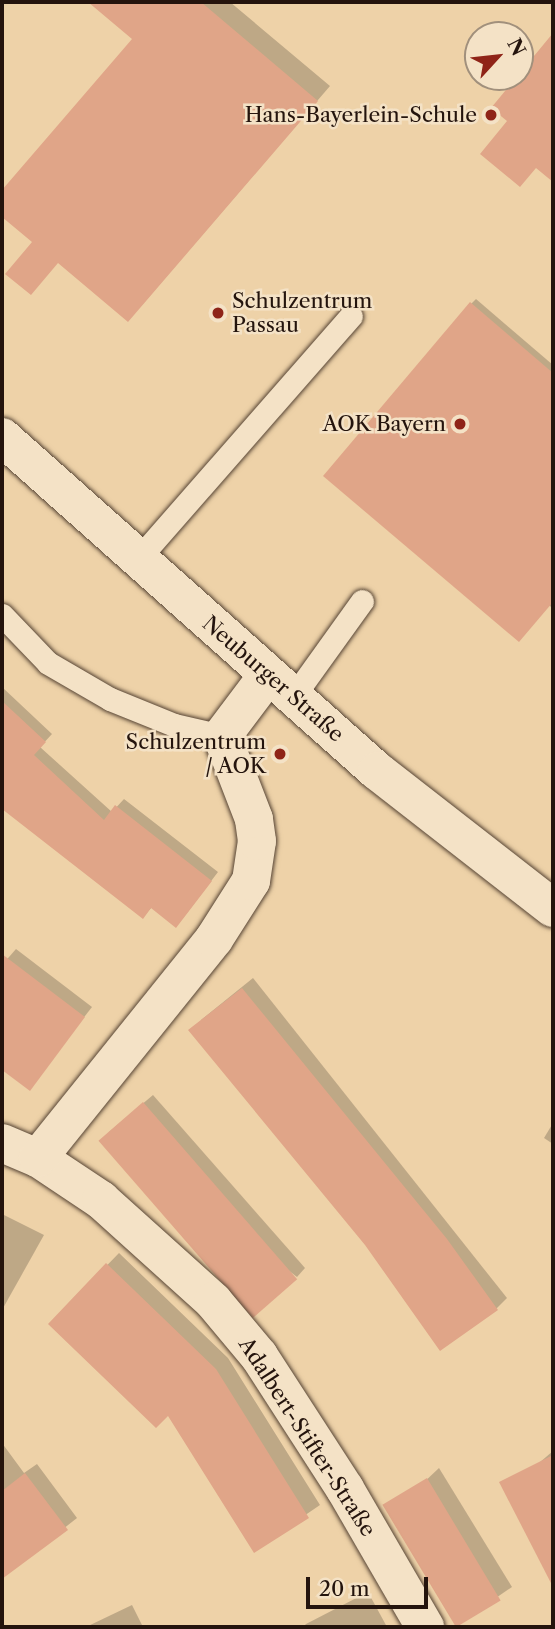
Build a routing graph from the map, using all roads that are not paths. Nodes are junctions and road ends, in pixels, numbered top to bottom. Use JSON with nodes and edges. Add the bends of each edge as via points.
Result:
{"nodes":[{"id":1,"x":351,"y":316,"type":"dead end"},
{"id":2,"x":2,"y":438,"type":"edge"},
{"id":3,"x":138,"y":559,"type":"junction"},
{"id":4,"x":362,"y":601,"type":"dead end"},
{"id":5,"x":2,"y":615,"type":"edge"},
{"id":6,"x":280,"y":686,"type":"junction"},
{"id":7,"x":222,"y":736,"type":"junction"},
{"id":8,"x":553,"y":908,"type":"edge"},
{"id":9,"x":2,"y":1143,"type":"edge"},
{"id":10,"x":38,"y":1158,"type":"junction"},
{"id":11,"x":425,"y":1627,"type":"edge"}],
"edges":[{"from":1,"to":3,"type":"lane"},
{"from":2,"to":3,"type":"street","name":"Neuburger Straße"},
{"from":3,"to":6,"type":"street","name":"Neuburger Straße"},
{"from":4,"to":6,"type":"lane"},
{"from":5,"to":7,"type":"lane","via":[[48,663],[110,699],[174,725]]},
{"from":6,"to":7,"type":"street"},
{"from":6,"to":8,"type":"street","name":"Neuburger Straße","via":[[377,771]]},
{"from":7,"to":10,"type":"street","via":[[254,819],[257,841],[251,881],[214,939]]},
{"from":9,"to":10,"type":"street","name":"Adalbert-Stifter-Straße"},
{"from":10,"to":11,"type":"street","name":"Adalbert-Stifter-Straße","via":[[101,1200],[167,1255],[259,1356],[345,1489]]}]}
